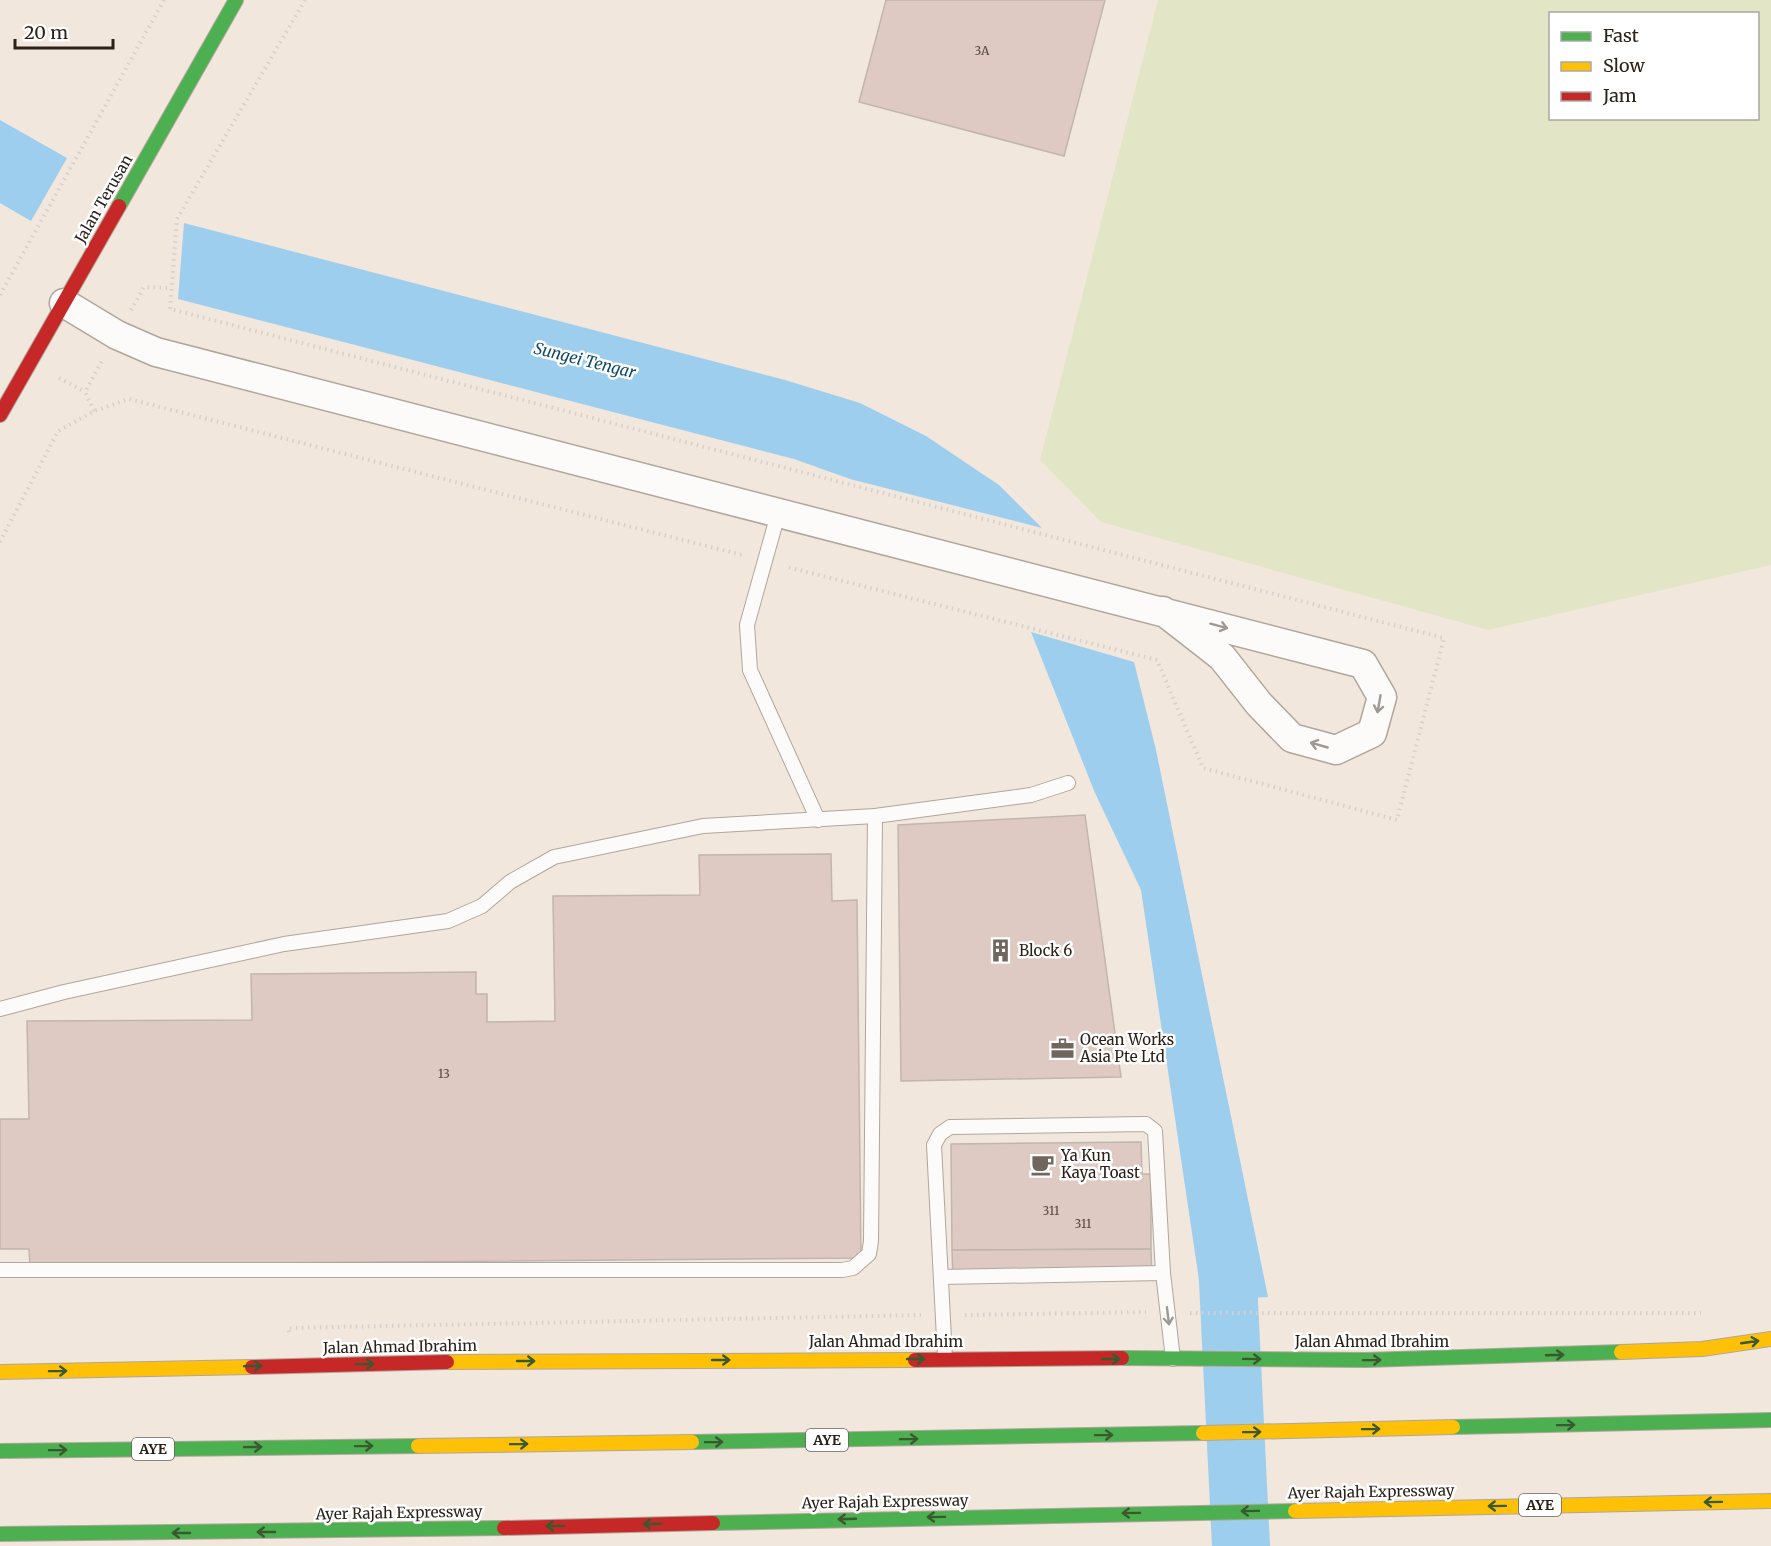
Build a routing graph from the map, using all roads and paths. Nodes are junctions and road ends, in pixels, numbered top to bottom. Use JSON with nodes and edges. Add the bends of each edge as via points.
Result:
{"nodes":[{"id":1,"x":164,"y":0,"type":"edge"},
{"id":2,"x":236,"y":0,"type":"edge"},
{"id":3,"x":0,"y":295,"type":"edge"},
{"id":4,"x":64,"y":303,"type":"junction"},
{"id":5,"x":0,"y":415,"type":"edge"},
{"id":6,"x":778,"y":514,"type":"junction"},
{"id":7,"x":1163,"y":610,"type":"junction"},
{"id":8,"x":1068,"y":783,"type":"dead end"},
{"id":9,"x":875,"y":816,"type":"junction"},
{"id":10,"x":818,"y":820,"type":"junction"},
{"id":11,"x":0,"y":1009,"type":"edge"},
{"id":12,"x":0,"y":1270,"type":"edge"},
{"id":13,"x":1163,"y":1273,"type":"junction"},
{"id":14,"x":941,"y":1277,"type":"junction"},
{"id":15,"x":1168,"y":1312,"type":"junction"},
{"id":16,"x":1703,"y":1313,"type":"dead end"},
{"id":17,"x":943,"y":1315,"type":"junction"},
{"id":18,"x":289,"y":1339,"type":"dead end"},
{"id":19,"x":1771,"y":1339,"type":"edge"},
{"id":20,"x":945,"y":1359,"type":"junction"},
{"id":21,"x":1173,"y":1359,"type":"junction"},
{"id":22,"x":0,"y":1372,"type":"edge"},
{"id":23,"x":1771,"y":1420,"type":"edge"},
{"id":24,"x":0,"y":1451,"type":"edge"},
{"id":25,"x":1771,"y":1500,"type":"edge"},
{"id":26,"x":351,"y":1531,"type":"junction"},
{"id":27,"x":0,"y":1534,"type":"edge"},
{"id":28,"x":331,"y":1546,"type":"edge"}],
"edges":[{"from":1,"to":3,"type":"path"},
{"from":2,"to":4,"type":"main road","name":"Jalan Terusan"},
{"from":4,"to":5,"type":"main road","name":"Jalan Terusan"},
{"from":4,"to":6,"type":"street","via":[[117,335],[156,352]]},
{"from":6,"to":7,"type":"street"},
{"from":6,"to":10,"type":"lane","via":[[747,625],[750,670]]},
{"from":7,"to":7,"type":"street","one_way":true,"via":[[1364,664],[1382,697],[1372,733],[1336,750],[1292,738],[1222,657]]},
{"from":8,"to":9,"type":"lane","via":[[1031,795]]},
{"from":9,"to":10,"type":"lane"},
{"from":9,"to":12,"type":"lane","via":[[871,1241],[869,1254],[853,1268]]},
{"from":10,"to":11,"type":"lane","via":[[703,826],[554,857],[510,882],[482,906],[448,921],[284,944]]},
{"from":13,"to":14,"type":"lane"},
{"from":13,"to":14,"type":"lane","via":[[1155,1131],[1150,1125],[950,1127],[934,1145]]},
{"from":13,"to":15,"type":"lane"},
{"from":14,"to":17,"type":"lane"},
{"from":15,"to":16,"type":"path"},
{"from":15,"to":17,"type":"path"},
{"from":15,"to":21,"type":"lane","one_way":true},
{"from":17,"to":18,"type":"path","via":[[288,1328]]},
{"from":17,"to":20,"type":"lane"},
{"from":21,"to":19,"type":"main road","name":"Jalan Ahmad Ibrahim","one_way":true,"via":[[1497,1357],[1702,1349]]},
{"from":20,"to":21,"type":"main road","name":"Jalan Ahmad Ibrahim","one_way":true},
{"from":22,"to":20,"type":"main road","name":"Jalan Ahmad Ibrahim","one_way":true,"via":[[468,1362]]},
{"from":24,"to":23,"type":"main road","number":"AYE","one_way":true},
{"from":25,"to":26,"type":"main road","name":"Ayer Rajah Expressway","number":"AYE","one_way":true},
{"from":26,"to":27,"type":"main road","name":"Ayer Rajah Expressway","number":"AYE","one_way":true},
{"from":26,"to":28,"type":"main road"}]}
